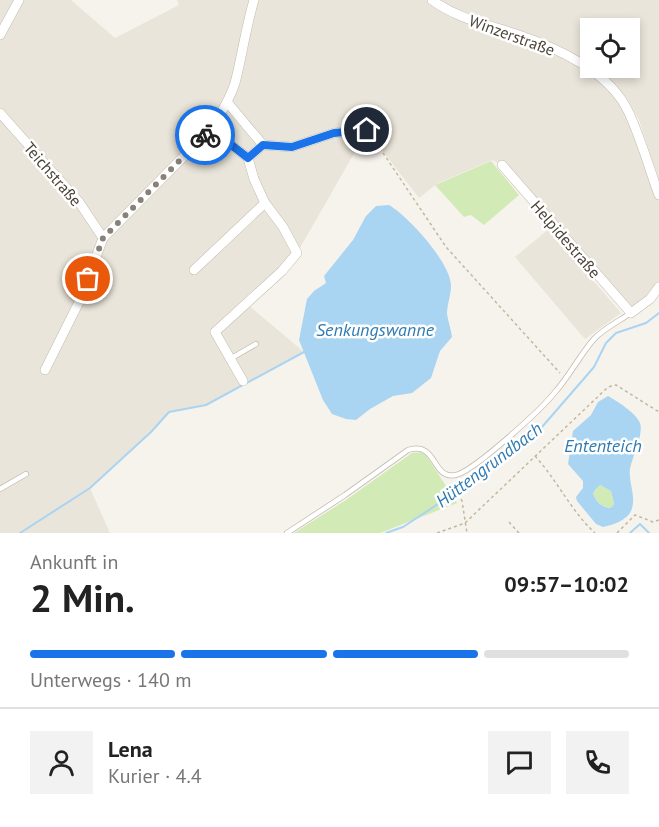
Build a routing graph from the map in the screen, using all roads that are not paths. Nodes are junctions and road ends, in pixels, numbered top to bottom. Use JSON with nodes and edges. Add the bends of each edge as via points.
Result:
{"nodes":[{"id":1,"x":19,"y":0,"type":"edge"},
{"id":2,"x":254,"y":0,"type":"edge"},
{"id":3,"x":432,"y":0,"type":"edge"},
{"id":4,"x":0,"y":35,"type":"edge"},
{"id":5,"x":227,"y":102,"type":"junction"},
{"id":6,"x":0,"y":113,"type":"edge"},
{"id":7,"x":211,"y":129,"type":"junction"},
{"id":8,"x":367,"y":130,"type":"road end"},
{"id":9,"x":263,"y":145,"type":"junction"},
{"id":10,"x":248,"y":158,"type":"junction"},
{"id":11,"x":502,"y":165,"type":"dead end"},
{"id":12,"x":659,"y":195,"type":"edge"},
{"id":13,"x":265,"y":203,"type":"junction"},
{"id":14,"x":103,"y":238,"type":"junction"},
{"id":15,"x":194,"y":270,"type":"dead end"},
{"id":16,"x":659,"y":287,"type":"edge"},
{"id":17,"x":631,"y":313,"type":"junction"},
{"id":18,"x":256,"y":344,"type":"dead end"},
{"id":19,"x":230,"y":359,"type":"junction"},
{"id":20,"x":45,"y":370,"type":"dead end"},
{"id":21,"x":243,"y":381,"type":"dead end"},
{"id":22,"x":26,"y":474,"type":"dead end"},
{"id":23,"x":0,"y":489,"type":"edge"},
{"id":24,"x":287,"y":533,"type":"edge"}],
"edges":[{"from":1,"to":4,"type":"street"},
{"from":2,"to":5,"type":"street","via":[[235,84]]},
{"from":3,"to":12,"type":"street","name":"Winzerstraße","via":[[470,21],[540,42],[600,77],[629,112]]},
{"from":5,"to":7,"type":"street"},
{"from":5,"to":9,"type":"street"},
{"from":6,"to":14,"type":"street","name":"Teichstraße","via":[[78,201]]},
{"from":7,"to":10,"type":"street"},
{"from":7,"to":14,"type":"street"},
{"from":8,"to":9,"type":"street","via":[[334,133],[292,147]]},
{"from":9,"to":10,"type":"street"},
{"from":10,"to":13,"type":"street"},
{"from":11,"to":17,"type":"street","name":"Helpidestraße"},
{"from":13,"to":15,"type":"street"},
{"from":13,"to":19,"type":"street","via":[[297,253],[215,332]]},
{"from":14,"to":20,"type":"street","via":[[80,300]]},
{"from":16,"to":17,"type":"street"},
{"from":17,"to":24,"type":"lane","via":[[594,338],[548,401],[484,458],[450,476],[424,448],[408,450]]},
{"from":18,"to":19,"type":"lane"},
{"from":19,"to":21,"type":"street"},
{"from":22,"to":23,"type":"lane"}]}
